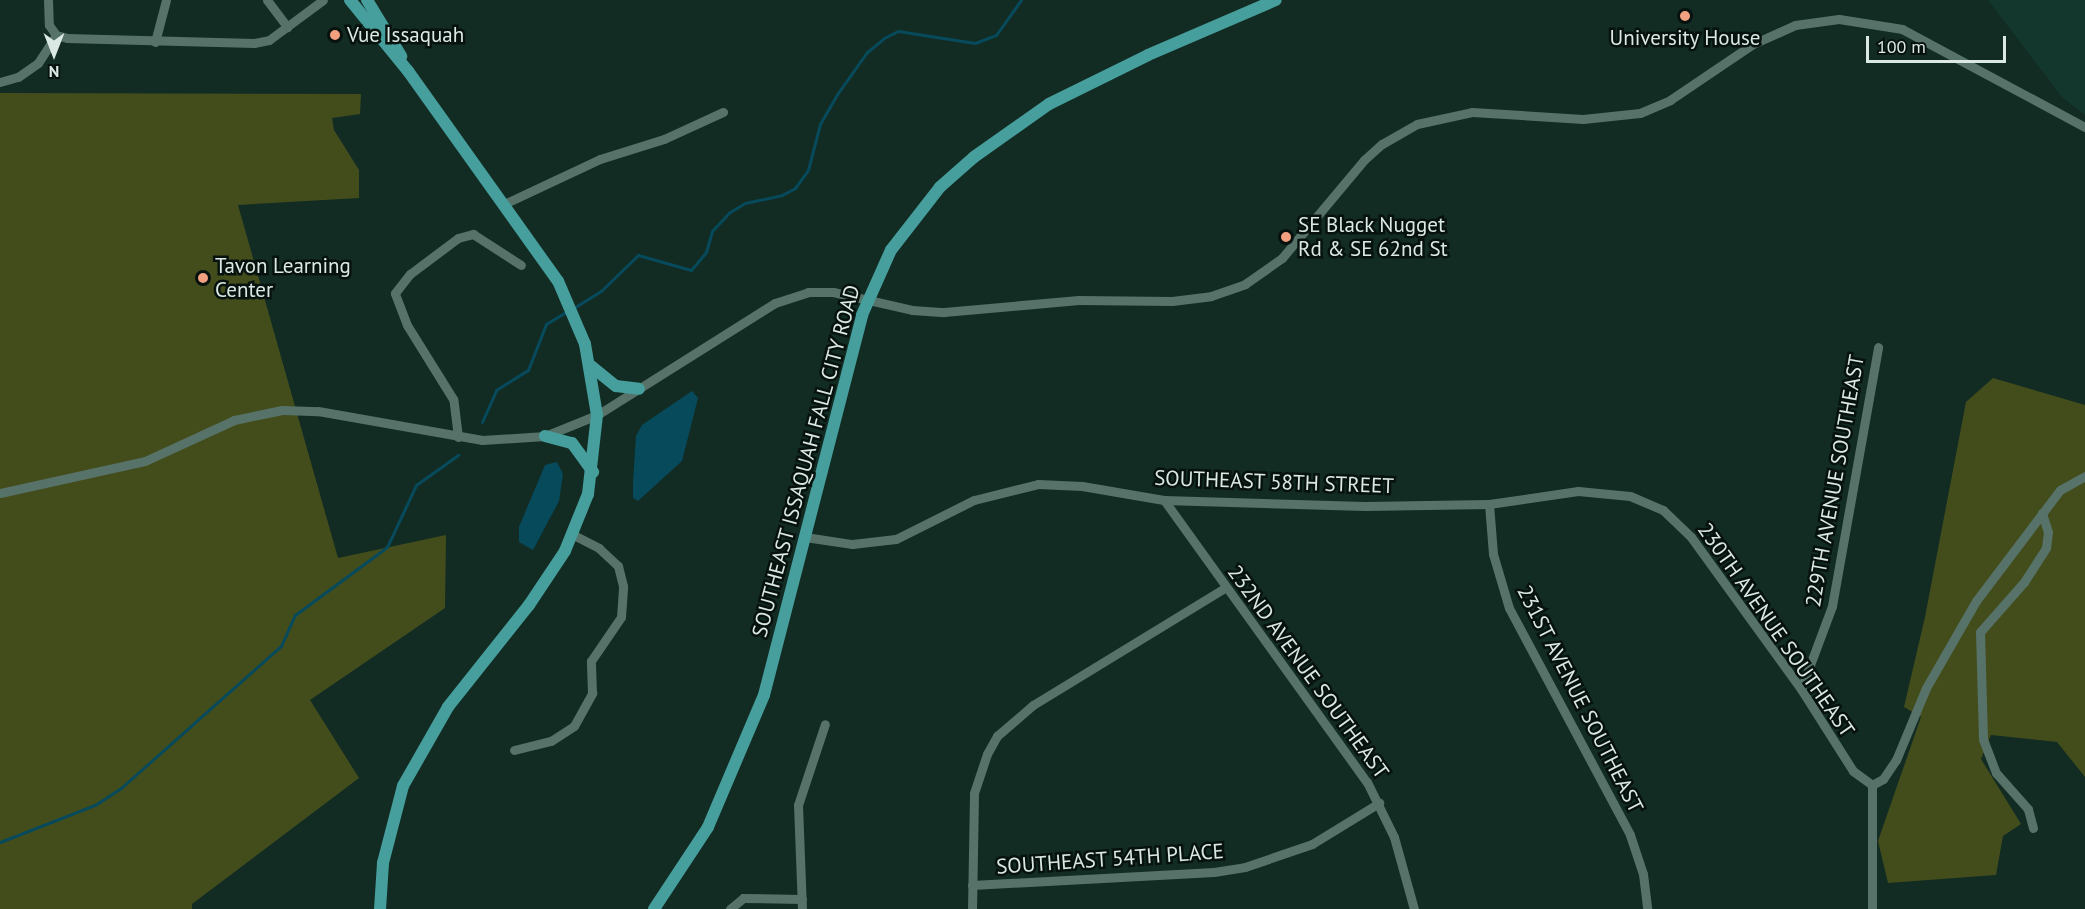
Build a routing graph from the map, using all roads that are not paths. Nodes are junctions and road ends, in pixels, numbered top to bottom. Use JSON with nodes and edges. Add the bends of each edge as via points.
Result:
{"nodes":[{"id":1,"x":48,"y":0,"type":"edge"},
{"id":2,"x":166,"y":0,"type":"edge"},
{"id":3,"x":267,"y":0,"type":"edge"},
{"id":4,"x":323,"y":0,"type":"edge"},
{"id":5,"x":350,"y":0,"type":"edge"},
{"id":6,"x":367,"y":0,"type":"edge"},
{"id":7,"x":1276,"y":0,"type":"edge"},
{"id":8,"x":287,"y":27,"type":"junction"},
{"id":9,"x":56,"y":35,"type":"junction"},
{"id":10,"x":155,"y":42,"type":"junction"},
{"id":11,"x":408,"y":70,"type":"junction"},
{"id":12,"x":0,"y":82,"type":"edge"},
{"id":13,"x":723,"y":112,"type":"dead end"},
{"id":14,"x":2085,"y":127,"type":"edge"},
{"id":15,"x":504,"y":204,"type":"junction"},
{"id":16,"x":521,"y":265,"type":"dead end"},
{"id":17,"x":867,"y":299,"type":"junction"},
{"id":18,"x":1878,"y":347,"type":"dead end"},
{"id":19,"x":591,"y":365,"type":"junction"},
{"id":20,"x":639,"y":389,"type":"junction"},
{"id":21,"x":597,"y":415,"type":"junction"},
{"id":22,"x":545,"y":436,"type":"junction"},
{"id":23,"x":458,"y":437,"type":"junction"},
{"id":24,"x":593,"y":472,"type":"junction"},
{"id":25,"x":2085,"y":476,"type":"edge"},
{"id":26,"x":0,"y":493,"type":"edge"},
{"id":27,"x":1164,"y":500,"type":"junction"},
{"id":28,"x":1645,"y":501,"type":"joint"},
{"id":29,"x":1489,"y":504,"type":"junction"},
{"id":30,"x":2042,"y":513,"type":"junction"},
{"id":31,"x":573,"y":535,"type":"junction"},
{"id":32,"x":805,"y":537,"type":"junction"},
{"id":33,"x":1225,"y":588,"type":"junction"},
{"id":34,"x":1801,"y":689,"type":"junction"},
{"id":35,"x":825,"y":724,"type":"dead end"},
{"id":36,"x":514,"y":750,"type":"dead end"},
{"id":37,"x":1872,"y":785,"type":"junction"},
{"id":38,"x":1379,"y":803,"type":"junction"},
{"id":39,"x":2033,"y":828,"type":"dead end"},
{"id":40,"x":972,"y":885,"type":"junction"},
{"id":41,"x":802,"y":898,"type":"junction"},
{"id":42,"x":380,"y":909,"type":"edge"},
{"id":43,"x":654,"y":909,"type":"edge"},
{"id":44,"x":730,"y":909,"type":"edge"},
{"id":45,"x":802,"y":909,"type":"edge"},
{"id":46,"x":972,"y":909,"type":"edge"},
{"id":47,"x":1414,"y":909,"type":"edge"},
{"id":48,"x":1647,"y":909,"type":"edge"},
{"id":49,"x":1872,"y":909,"type":"edge"}],
"edges":[{"from":1,"to":9,"type":"street","via":[[47,15]]},
{"from":2,"to":10,"type":"street"},
{"from":3,"to":8,"type":"street"},
{"from":4,"to":8,"type":"street"},
{"from":5,"to":11,"type":"main road"},
{"from":6,"to":11,"type":"main road"},
{"from":7,"to":17,"type":"main road","name":"SOUTHEAST ISSAQUAH FALL CITY ROAD","via":[[1089,83],[1017,126],[958,171],[915,215],[891,250]]},
{"from":8,"to":10,"type":"street","via":[[259,43]]},
{"from":9,"to":10,"type":"street","via":[[79,41]]},
{"from":9,"to":12,"type":"street","via":[[38,63],[18,77]]},
{"from":11,"to":15,"type":"main road"},
{"from":13,"to":15,"type":"street","via":[[664,140],[600,159]]},
{"from":14,"to":17,"type":"street","via":[[1902,29],[1869,20],[1839,19],[1778,31],[1670,100],[1623,117],[1583,119],[1472,112],[1417,124],[1382,144],[1364,160],[1282,258],[1245,284],[1211,296],[1172,301],[1078,300],[944,312],[912,310]]},
{"from":15,"to":19,"type":"main road","via":[[558,281]]},
{"from":16,"to":23,"type":"street","via":[[472,234],[459,238],[396,289],[395,298],[453,399]]},
{"from":17,"to":20,"type":"street","via":[[822,291],[793,295],[758,312]]},
{"from":17,"to":32,"type":"main road","name":"SOUTHEAST ISSAQUAH FALL CITY ROAD"},
{"from":18,"to":34,"type":"street","name":"229TH AVENUE SOUTHEAST","via":[[1863,451],[1832,606]]},
{"from":19,"to":20,"type":"main road","via":[[616,386]]},
{"from":19,"to":21,"type":"main road"},
{"from":20,"to":21,"type":"street"},
{"from":21,"to":22,"type":"street"},
{"from":21,"to":24,"type":"main road"},
{"from":22,"to":23,"type":"street","via":[[510,441]]},
{"from":22,"to":24,"type":"main road","via":[[572,443]]},
{"from":23,"to":26,"type":"street","via":[[318,411],[282,410],[234,420],[145,461]]},
{"from":24,"to":31,"type":"main road"},
{"from":25,"to":30,"type":"street","via":[[2060,490]]},
{"from":27,"to":29,"type":"street","name":"SOUTHEAST 58TH STREET"},
{"from":27,"to":32,"type":"street","name":"SOUTHEAST 58TH STREET","via":[[1082,486],[1038,484],[974,500],[896,539],[852,544]]},
{"from":27,"to":33,"type":"street","name":"232ND AVENUE SOUTHEAST"},
{"from":28,"to":29,"type":"street","name":"SOUTHEAST 58TH STREET","via":[[1612,493],[1578,491]]},
{"from":28,"to":34,"type":"street","name":"230TH AVENUE SOUTHEAST","via":[[1663,510],[1691,537]]},
{"from":29,"to":48,"type":"street","name":"231ST AVENUE SOUTHEAST","via":[[1492,554],[1509,608],[1630,835],[1643,874]]},
{"from":30,"to":37,"type":"street","via":[[1976,601],[1926,688],[1896,760],[1883,779]]},
{"from":30,"to":39,"type":"street","via":[[2048,532],[2046,548],[2024,582],[1980,632],[1983,739],[1996,773],[2028,809]]},
{"from":31,"to":36,"type":"street","via":[[599,548],[618,566],[623,586],[621,617],[591,661],[592,693],[574,726],[551,741]]},
{"from":31,"to":42,"type":"main road","via":[[555,569],[448,707],[415,761],[392,823]]},
{"from":32,"to":43,"type":"main road","name":"SOUTHEAST ISSAQUAH FALL CITY ROAD","via":[[764,694],[744,749],[708,827]]},
{"from":33,"to":38,"type":"street","name":"232ND AVENUE SOUTHEAST","via":[[1352,759]]},
{"from":33,"to":40,"type":"street","via":[[1034,705],[997,736],[974,793]]},
{"from":34,"to":37,"type":"street","name":"230TH AVENUE SOUTHEAST","via":[[1853,771]]},
{"from":35,"to":41,"type":"street","via":[[798,805]]},
{"from":37,"to":49,"type":"street"},
{"from":38,"to":40,"type":"street","name":"SOUTHEAST 54TH PLACE","via":[[1311,844],[1245,867]]},
{"from":38,"to":47,"type":"street","name":"232ND AVENUE SOUTHEAST","via":[[1401,857]]},
{"from":40,"to":46,"type":"street"},
{"from":41,"to":44,"type":"street","via":[[743,898]]},
{"from":41,"to":45,"type":"street"}]}
